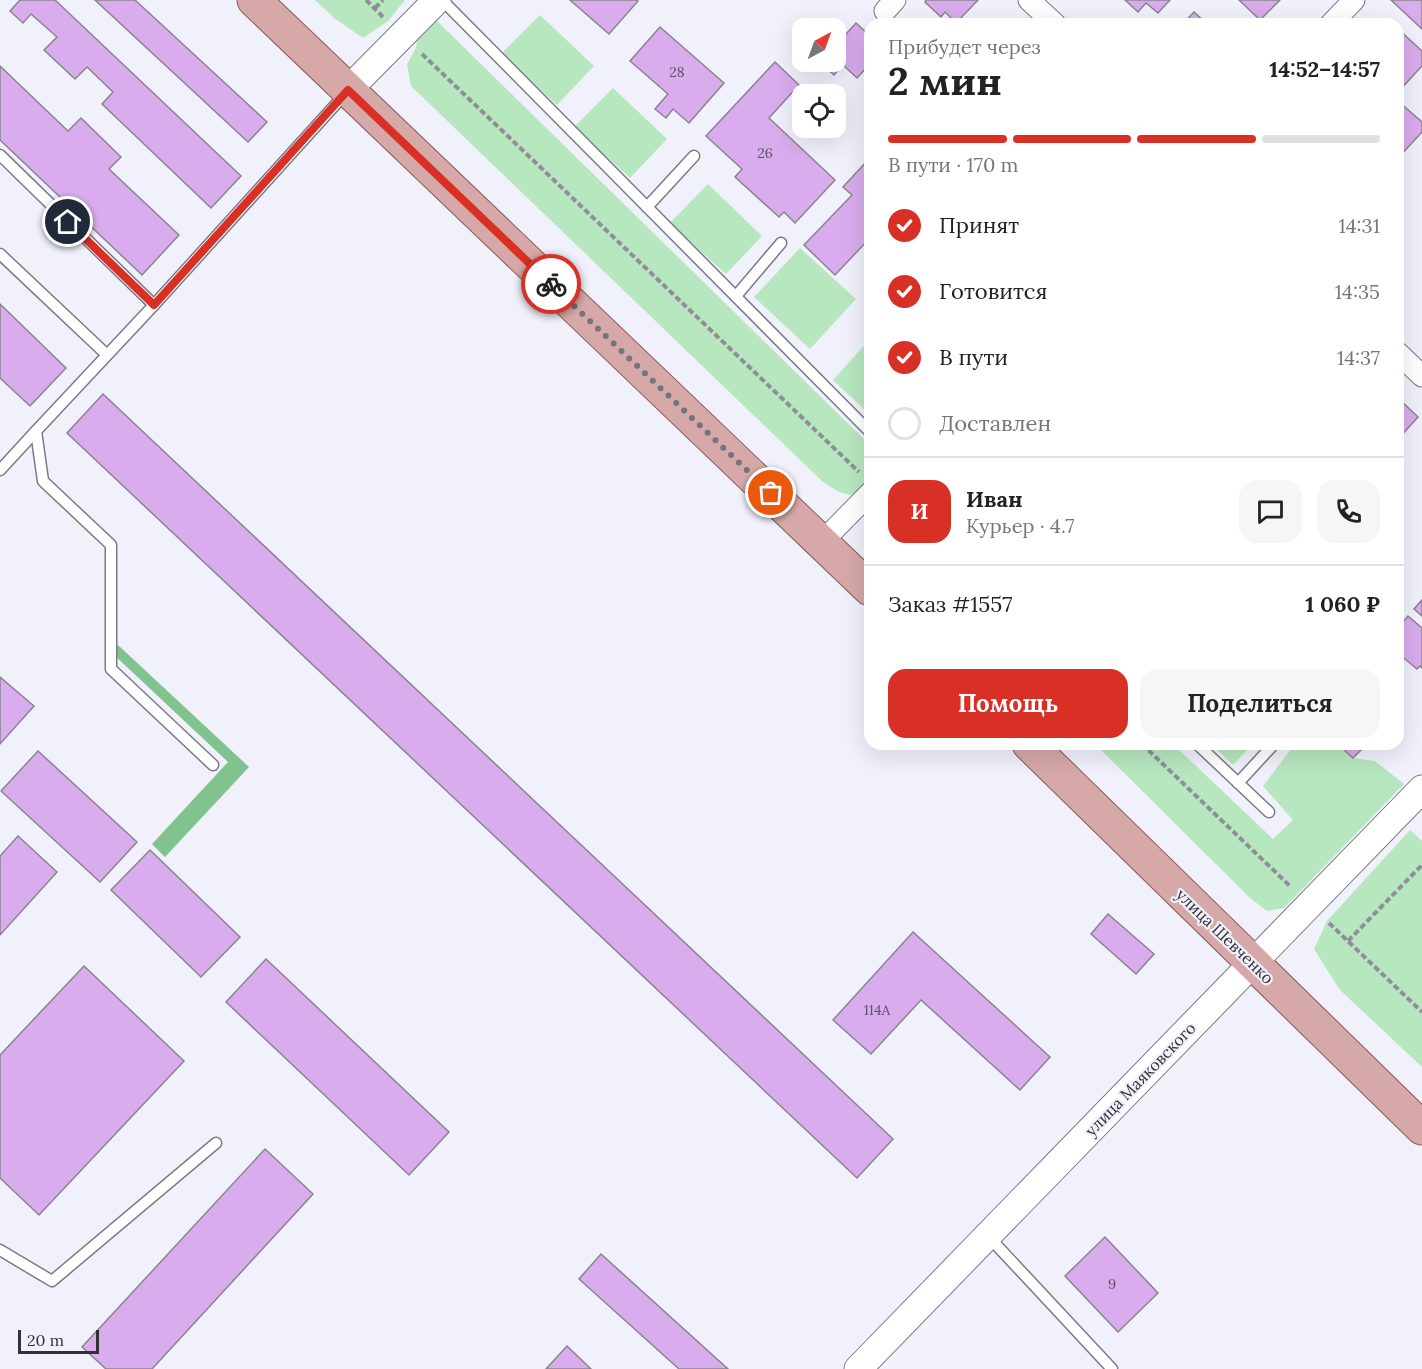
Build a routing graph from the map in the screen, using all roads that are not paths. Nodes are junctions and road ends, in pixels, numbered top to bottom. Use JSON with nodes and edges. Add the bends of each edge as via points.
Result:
{"nodes":[{"id":1,"x":254,"y":0,"type":"edge"},
{"id":2,"x":437,"y":0,"type":"edge"},
{"id":3,"x":442,"y":0,"type":"edge"},
{"id":4,"x":1029,"y":0,"type":"edge"},
{"id":5,"x":1354,"y":0,"type":"edge"},
{"id":6,"x":1048,"y":18,"type":"edge"},
{"id":7,"x":1337,"y":18,"type":"edge"},
{"id":8,"x":348,"y":90,"type":"junction"},
{"id":9,"x":0,"y":155,"type":"edge"},
{"id":10,"x":694,"y":156,"type":"dead end"},
{"id":11,"x":647,"y":207,"type":"junction"},
{"id":12,"x":782,"y":243,"type":"dead end"},
{"id":13,"x":0,"y":254,"type":"edge"},
{"id":14,"x":736,"y":296,"type":"junction"},
{"id":15,"x":154,"y":305,"type":"junction"},
{"id":16,"x":106,"y":354,"type":"junction"},
{"id":17,"x":1404,"y":359,"type":"edge"},
{"id":18,"x":1422,"y":376,"type":"edge"},
{"id":19,"x":864,"y":426,"type":"edge"},
{"id":20,"x":36,"y":431,"type":"junction"},
{"id":21,"x":0,"y":470,"type":"edge"},
{"id":22,"x":864,"y":487,"type":"edge"},
{"id":23,"x":822,"y":542,"type":"junction"},
{"id":24,"x":864,"y":583,"type":"edge"},
{"id":25,"x":1035,"y":750,"type":"edge"},
{"id":26,"x":1203,"y":750,"type":"edge"},
{"id":27,"x":1268,"y":750,"type":"edge"},
{"id":28,"x":213,"y":765,"type":"dead end"},
{"id":29,"x":1238,"y":783,"type":"junction"},
{"id":30,"x":1422,"y":789,"type":"edge"},
{"id":31,"x":1269,"y":812,"type":"dead end"},
{"id":32,"x":1253,"y":962,"type":"junction"},
{"id":33,"x":1422,"y":1128,"type":"edge"},
{"id":34,"x":216,"y":1143,"type":"dead end"},
{"id":35,"x":988,"y":1235,"type":"junction"},
{"id":36,"x":0,"y":1250,"type":"edge"},
{"id":37,"x":858,"y":1369,"type":"edge"},
{"id":38,"x":1112,"y":1369,"type":"edge"}],
"edges":[{"from":1,"to":8,"type":"main road"},
{"from":2,"to":8,"type":"street"},
{"from":3,"to":11,"type":"lane"},
{"from":4,"to":6,"type":"street"},
{"from":5,"to":7,"type":"street"},
{"from":8,"to":15,"type":"lane"},
{"from":8,"to":23,"type":"main road"},
{"from":9,"to":15,"type":"lane"},
{"from":10,"to":11,"type":"lane"},
{"from":11,"to":14,"type":"lane"},
{"from":12,"to":14,"type":"lane"},
{"from":13,"to":16,"type":"lane"},
{"from":14,"to":19,"type":"lane"},
{"from":15,"to":16,"type":"lane"},
{"from":16,"to":20,"type":"lane"},
{"from":17,"to":18,"type":"street"},
{"from":20,"to":21,"type":"lane"},
{"from":20,"to":28,"type":"lane","via":[[44,481],[111,545],[111,669]]},
{"from":22,"to":23,"type":"street"},
{"from":23,"to":24,"type":"main road"},
{"from":25,"to":32,"type":"main road","name":"улица Шевченко"},
{"from":26,"to":29,"type":"lane"},
{"from":27,"to":29,"type":"lane"},
{"from":29,"to":31,"type":"lane"},
{"from":30,"to":32,"type":"street","name":"улица Маяковского"},
{"from":32,"to":33,"type":"main road","name":"улица Шевченко"},
{"from":32,"to":35,"type":"street","name":"улица Маяковского"},
{"from":34,"to":36,"type":"lane","via":[[52,1281]]},
{"from":35,"to":37,"type":"street","name":"улица Маяковского"},
{"from":35,"to":38,"type":"lane"}]}
